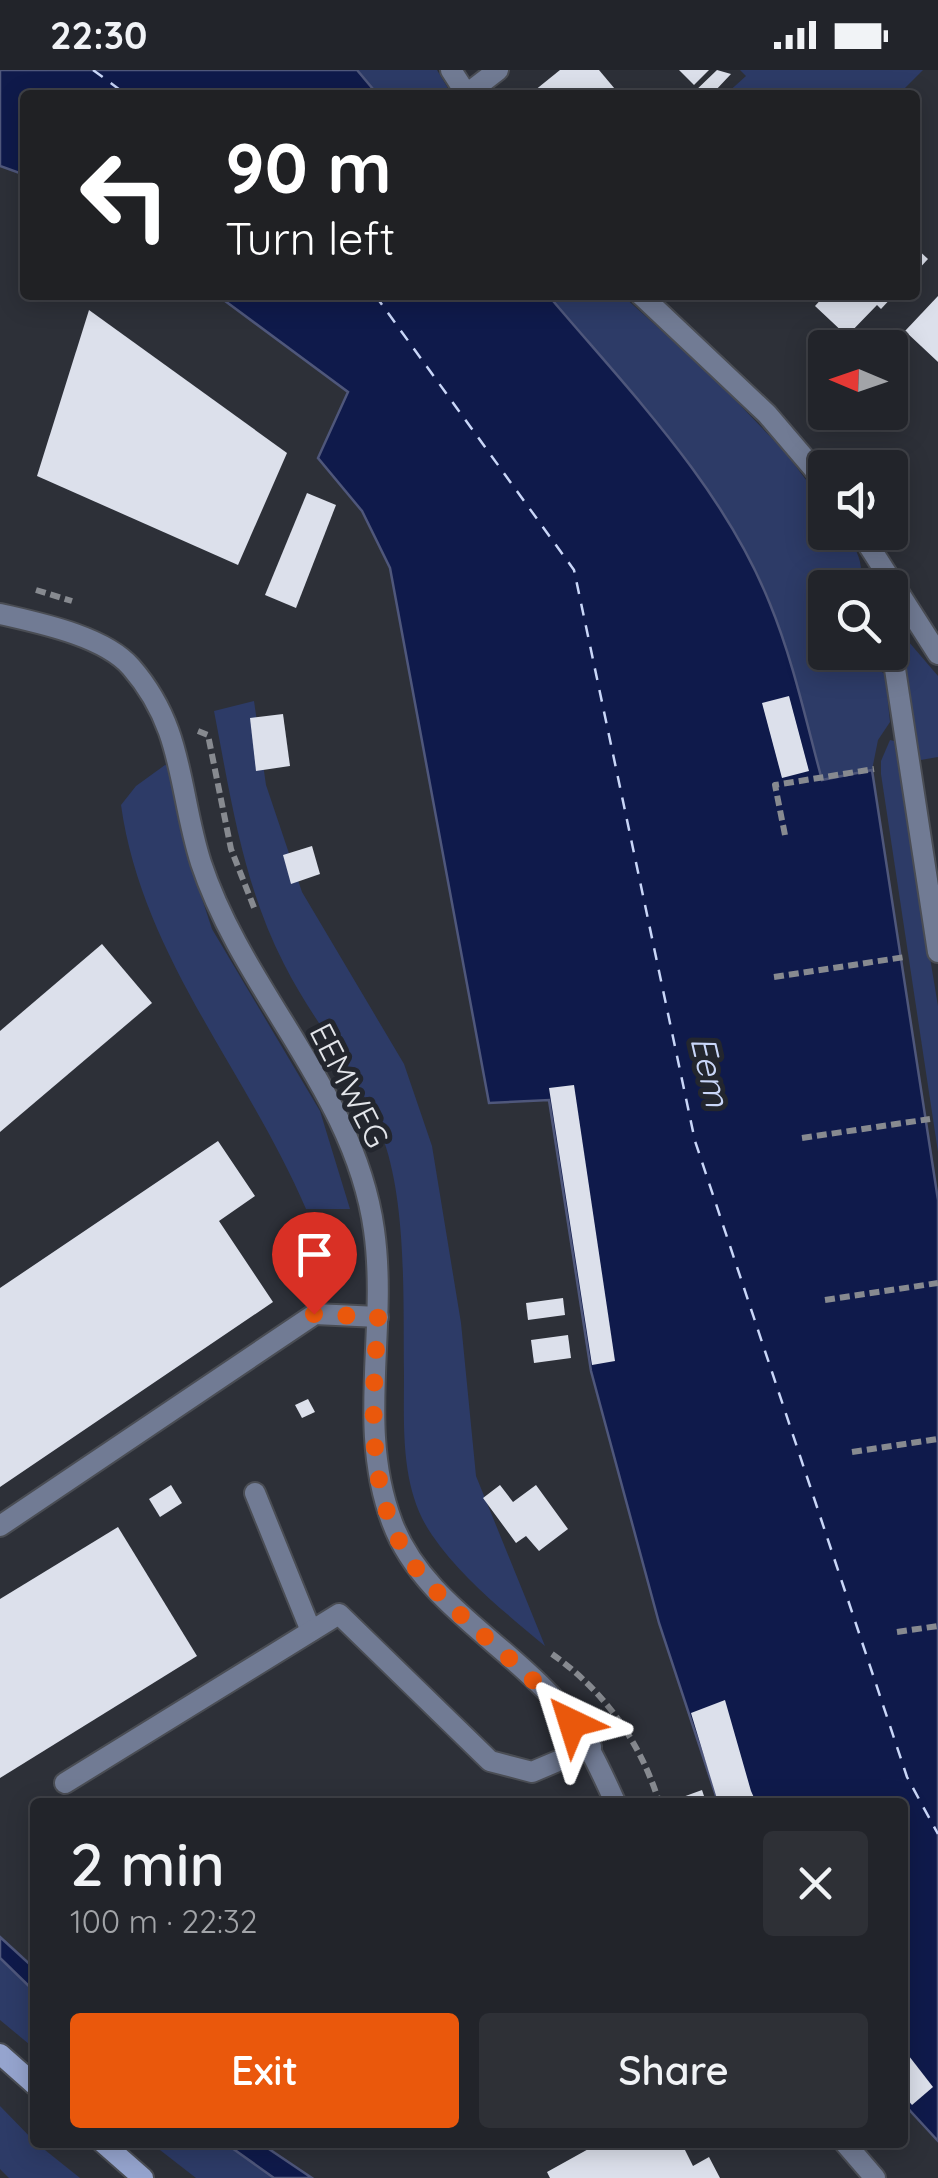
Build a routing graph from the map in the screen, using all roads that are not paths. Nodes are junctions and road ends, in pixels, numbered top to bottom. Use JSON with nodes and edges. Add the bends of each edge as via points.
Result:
{"nodes":[{"id":1,"x":498,"y":70,"type":"edge"},
{"id":2,"x":472,"y":90,"type":"edge"},
{"id":3,"x":647,"y":300,"type":"edge"},
{"id":4,"x":808,"y":462,"type":"edge"},
{"id":5,"x":908,"y":610,"type":"edge"},
{"id":6,"x":0,"y":614,"type":"edge"},
{"id":7,"x":938,"y":654,"type":"edge"},
{"id":8,"x":895,"y":670,"type":"edge"},
{"id":9,"x":938,"y":952,"type":"edge"},
{"id":10,"x":378,"y":1317,"type":"junction"},
{"id":11,"x":255,"y":1493,"type":"dead end"},
{"id":12,"x":0,"y":1526,"type":"edge"},
{"id":13,"x":311,"y":1631,"type":"junction"},
{"id":14,"x":591,"y":1748,"type":"junction"},
{"id":15,"x":64,"y":1784,"type":"dead end"},
{"id":16,"x":612,"y":1798,"type":"edge"},
{"id":17,"x":0,"y":2054,"type":"edge"},
{"id":18,"x":30,"y":2080,"type":"edge"},
{"id":19,"x":109,"y":2148,"type":"edge"},
{"id":20,"x":849,"y":2148,"type":"edge"},
{"id":21,"x":143,"y":2178,"type":"edge"},
{"id":22,"x":875,"y":2178,"type":"edge"}],
"edges":[{"from":1,"to":2,"type":"street"},
{"from":3,"to":4,"type":"street"},
{"from":5,"to":7,"type":"street"},
{"from":6,"to":10,"type":"street","name":"EEMWEG","via":[[67,630],[129,664],[165,715],[201,863],[235,939],[343,1124],[359,1165],[374,1230]]},
{"from":8,"to":9,"type":"street"},
{"from":10,"to":12,"type":"street","via":[[314,1314]]},
{"from":10,"to":14,"type":"street","name":"EEMWEG","via":[[372,1423],[378,1479],[393,1527],[422,1575],[553,1698]]},
{"from":11,"to":13,"type":"street"},
{"from":13,"to":14,"type":"street","via":[[339,1614],[490,1761],[532,1772]]},
{"from":13,"to":15,"type":"street"},
{"from":14,"to":16,"type":"street","name":"EEMWEG"},
{"from":17,"to":18,"type":"main road"},
{"from":19,"to":21,"type":"main road"},
{"from":20,"to":22,"type":"street"}]}
